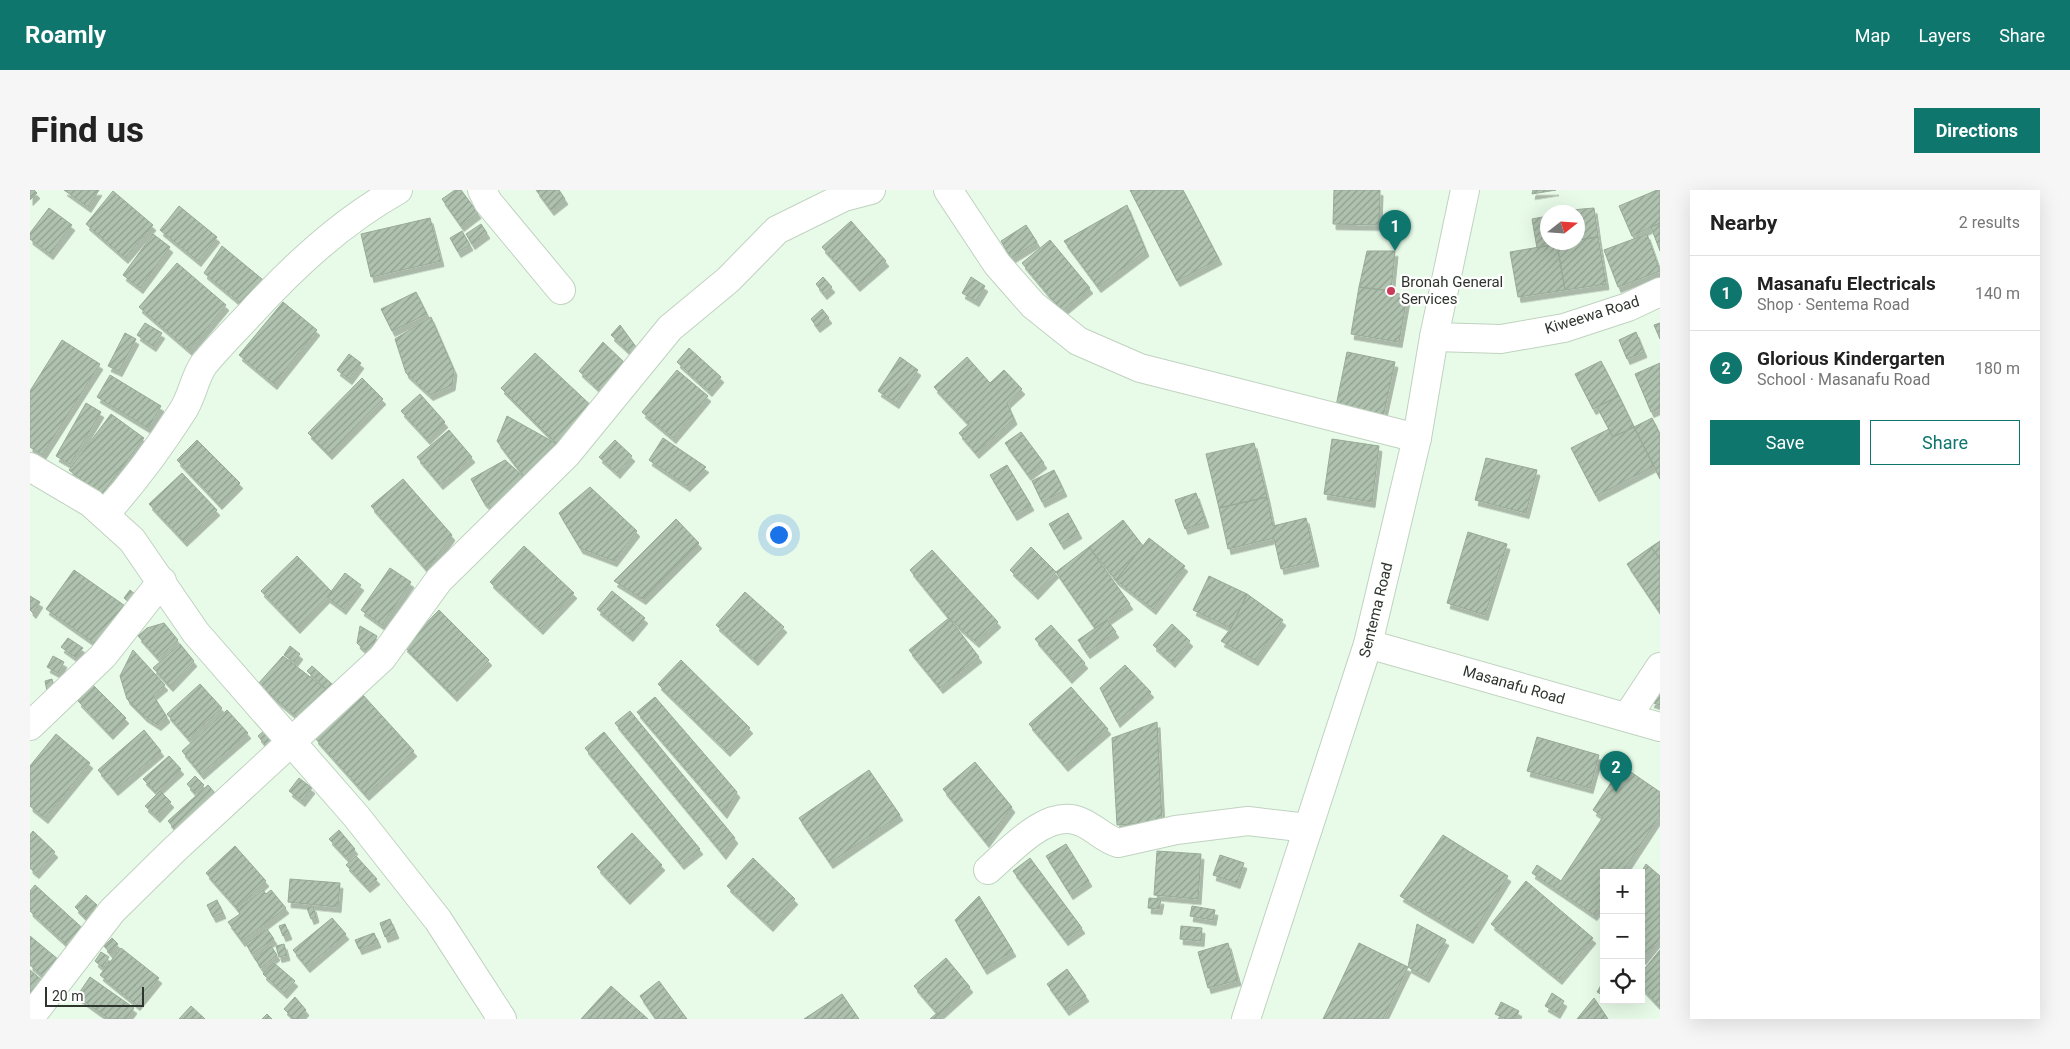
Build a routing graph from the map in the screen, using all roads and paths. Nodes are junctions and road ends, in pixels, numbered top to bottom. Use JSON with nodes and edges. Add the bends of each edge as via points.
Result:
{"nodes":[{"id":1,"x":398,"y":190,"type":"edge"},
{"id":2,"x":482,"y":190,"type":"edge"},
{"id":3,"x":871,"y":190,"type":"edge"},
{"id":4,"x":948,"y":190,"type":"edge"},
{"id":5,"x":1465,"y":190,"type":"edge"},
{"id":6,"x":560,"y":290,"type":"dead end"},
{"id":7,"x":1660,"y":292,"type":"edge"},
{"id":8,"x":1434,"y":337,"type":"junction"},
{"id":9,"x":1417,"y":438,"type":"junction"},
{"id":10,"x":30,"y":467,"type":"edge"},
{"id":11,"x":104,"y":515,"type":"junction"},
{"id":12,"x":162,"y":581,"type":"junction"},
{"id":13,"x":1368,"y":644,"type":"junction"},
{"id":14,"x":1660,"y":667,"type":"edge"},
{"id":15,"x":1627,"y":717,"type":"junction"},
{"id":16,"x":30,"y":726,"type":"edge"},
{"id":17,"x":1660,"y":727,"type":"edge"},
{"id":18,"x":291,"y":741,"type":"junction"},
{"id":19,"x":1308,"y":828,"type":"junction"},
{"id":20,"x":988,"y":870,"type":"dead end"},
{"id":21,"x":32,"y":1015,"type":"dead end"},
{"id":22,"x":502,"y":1019,"type":"edge"},
{"id":23,"x":1246,"y":1019,"type":"edge"}],
"edges":[{"from":1,"to":11,"type":"street","via":[[336,231],[282,280],[236,329],[203,366],[183,411],[129,487]]},
{"from":2,"to":6,"type":"street","via":[[488,202]]},
{"from":3,"to":18,"type":"street","via":[[844,197],[777,230],[728,280],[670,328],[567,454],[439,580],[382,658]]},
{"from":4,"to":9,"type":"street","via":[[997,264],[1027,298],[1078,341],[1140,368]]},
{"from":5,"to":8,"type":"street","name":"Sentema Road"},
{"from":7,"to":8,"type":"street","name":"Kiweewa Road","via":[[1628,307],[1564,328],[1501,339]]},
{"from":8,"to":9,"type":"street","name":"Sentema Road"},
{"from":9,"to":13,"type":"street","name":"Sentema Road"},
{"from":10,"to":11,"type":"street"},
{"from":11,"to":12,"type":"street","via":[[132,540]]},
{"from":12,"to":16,"type":"street","via":[[103,656]]},
{"from":12,"to":18,"type":"street","via":[[196,632]]},
{"from":13,"to":15,"type":"street","name":"Masanafu Road"},
{"from":13,"to":19,"type":"street","name":"Sentema Road"},
{"from":14,"to":15,"type":"street"},
{"from":15,"to":17,"type":"street","name":"Masanafu Road"},
{"from":18,"to":21,"type":"street","via":[[112,911]]},
{"from":18,"to":22,"type":"street","via":[[356,816],[438,920]]},
{"from":19,"to":20,"type":"street","via":[[1248,821],[1176,830],[1118,842],[1111,841],[1080,821],[1055,819],[1040,826]]},
{"from":19,"to":23,"type":"street","name":"Sentema Road"}]}
